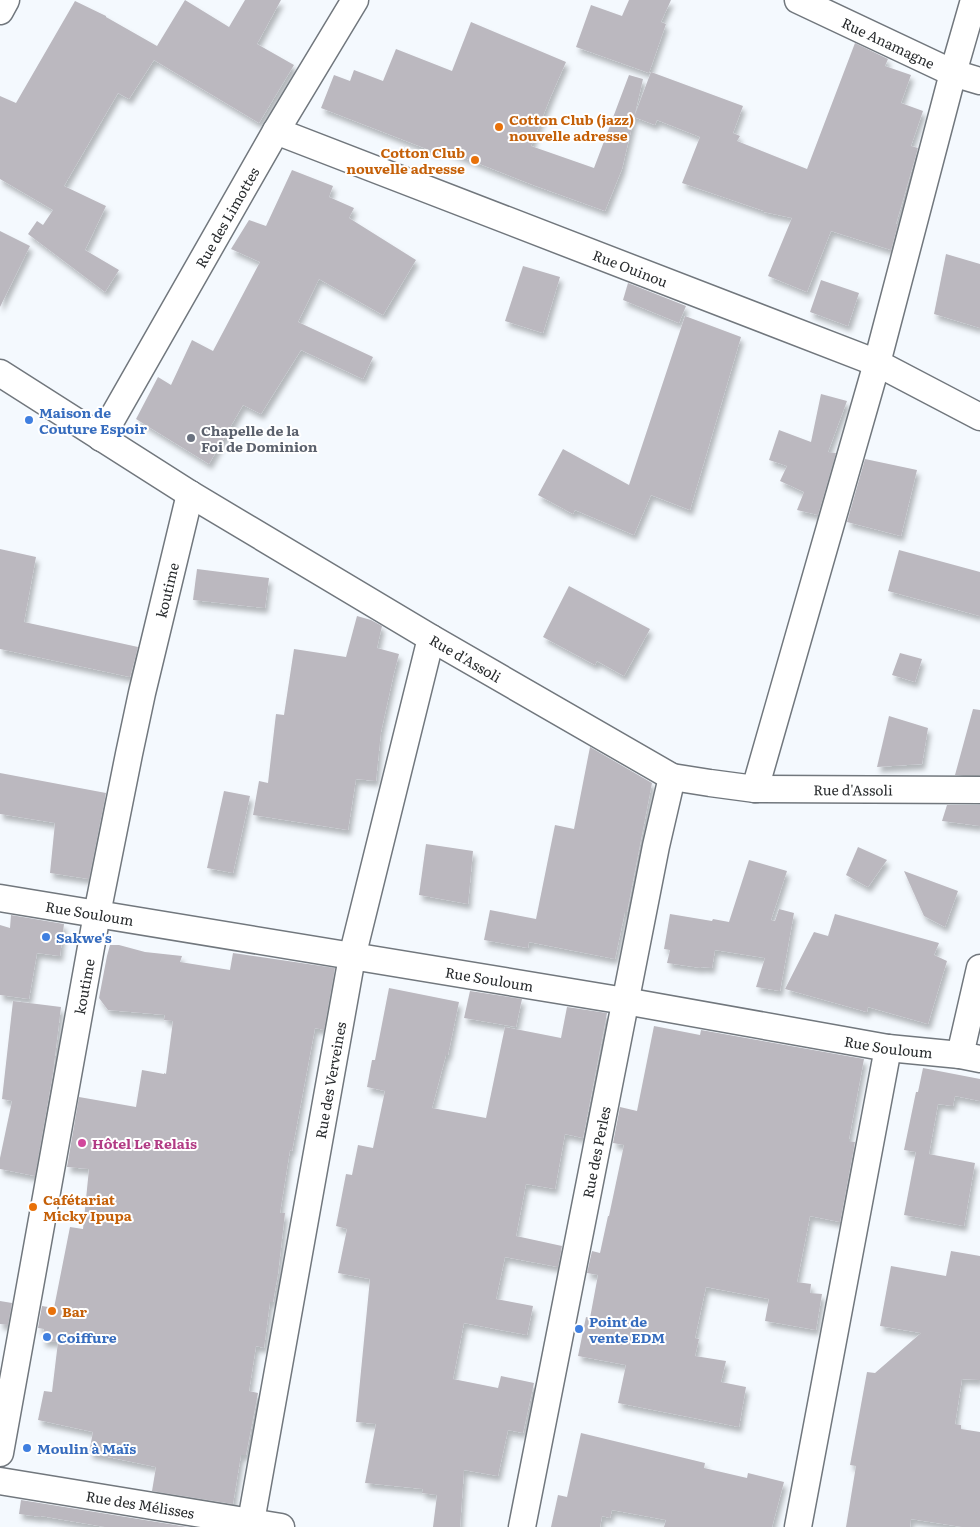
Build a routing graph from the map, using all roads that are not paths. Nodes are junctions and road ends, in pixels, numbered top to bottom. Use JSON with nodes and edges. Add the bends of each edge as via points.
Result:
{"nodes":[{"id":1,"x":6,"y":0,"type":"edge"},
{"id":2,"x":355,"y":0,"type":"edge"},
{"id":3,"x":798,"y":0,"type":"edge"},
{"id":4,"x":974,"y":0,"type":"edge"},
{"id":5,"x":0,"y":11,"type":"edge"},
{"id":6,"x":953,"y":73,"type":"junction"},
{"id":7,"x":980,"y":81,"type":"edge"},
{"id":8,"x":276,"y":130,"type":"junction"},
{"id":9,"x":878,"y":364,"type":"junction"},
{"id":10,"x":0,"y":373,"type":"edge"},
{"id":11,"x":980,"y":417,"type":"edge"},
{"id":12,"x":101,"y":438,"type":"junction"},
{"id":13,"x":190,"y":494,"type":"junction"},
{"id":14,"x":431,"y":638,"type":"junction"},
{"id":15,"x":672,"y":777,"type":"junction"},
{"id":16,"x":755,"y":788,"type":"junction"},
{"id":17,"x":980,"y":790,"type":"edge"},
{"id":18,"x":0,"y":898,"type":"edge"},
{"id":19,"x":97,"y":914,"type":"junction"},
{"id":20,"x":352,"y":957,"type":"junction"},
{"id":21,"x":980,"y":968,"type":"edge"},
{"id":22,"x":626,"y":1001,"type":"junction"},
{"id":23,"x":888,"y":1048,"type":"junction"},
{"id":24,"x":970,"y":1057,"type":"edge"},
{"id":25,"x":0,"y":1453,"type":"edge"},
{"id":26,"x":0,"y":1481,"type":"edge"},
{"id":27,"x":250,"y":1524,"type":"edge"},
{"id":28,"x":282,"y":1527,"type":"edge"},
{"id":29,"x":522,"y":1527,"type":"edge"},
{"id":30,"x":798,"y":1527,"type":"edge"}],
"edges":[{"from":1,"to":5,"type":"street"},
{"from":2,"to":8,"type":"street","name":"Rue des Limottes"},
{"from":3,"to":6,"type":"street","name":"Rue Anamagne"},
{"from":4,"to":6,"type":"street"},
{"from":6,"to":7,"type":"street","name":"Rue Anamagne"},
{"from":6,"to":9,"type":"street"},
{"from":8,"to":9,"type":"street","name":"Rue Ouinou"},
{"from":8,"to":12,"type":"street","name":"Rue des Limottes"},
{"from":9,"to":11,"type":"street","name":"Rue Ouinou"},
{"from":9,"to":16,"type":"street"},
{"from":10,"to":12,"type":"street","name":"Rue d'Assoli"},
{"from":12,"to":13,"type":"street","name":"Rue d'Assoli"},
{"from":13,"to":14,"type":"street","name":"Rue d'Assoli"},
{"from":13,"to":19,"type":"street","name":"koutime","via":[[142,693]]},
{"from":14,"to":15,"type":"street","name":"Rue d'Assoli"},
{"from":14,"to":20,"type":"street","name":"Rue des Verveines"},
{"from":15,"to":16,"type":"street","name":"Rue d'Assoli"},
{"from":15,"to":22,"type":"street","name":"Rue des Perles"},
{"from":16,"to":17,"type":"street","name":"Rue d'Assoli"},
{"from":18,"to":19,"type":"street","name":"Rue Souloum"},
{"from":19,"to":20,"type":"street","name":"Rue Souloum"},
{"from":19,"to":25,"type":"street","name":"koutime"},
{"from":20,"to":22,"type":"street","name":"Rue Souloum"},
{"from":20,"to":27,"type":"street","name":"Rue des Verveines"},
{"from":21,"to":24,"type":"street"},
{"from":22,"to":23,"type":"street","name":"Rue Souloum"},
{"from":22,"to":29,"type":"street","name":"Rue des Perles"},
{"from":23,"to":24,"type":"street","name":"Rue Souloum"},
{"from":23,"to":30,"type":"street"},
{"from":26,"to":27,"type":"street","name":"Rue des Mélisses"},
{"from":27,"to":28,"type":"street","name":"Rue des Mélisses"}]}
